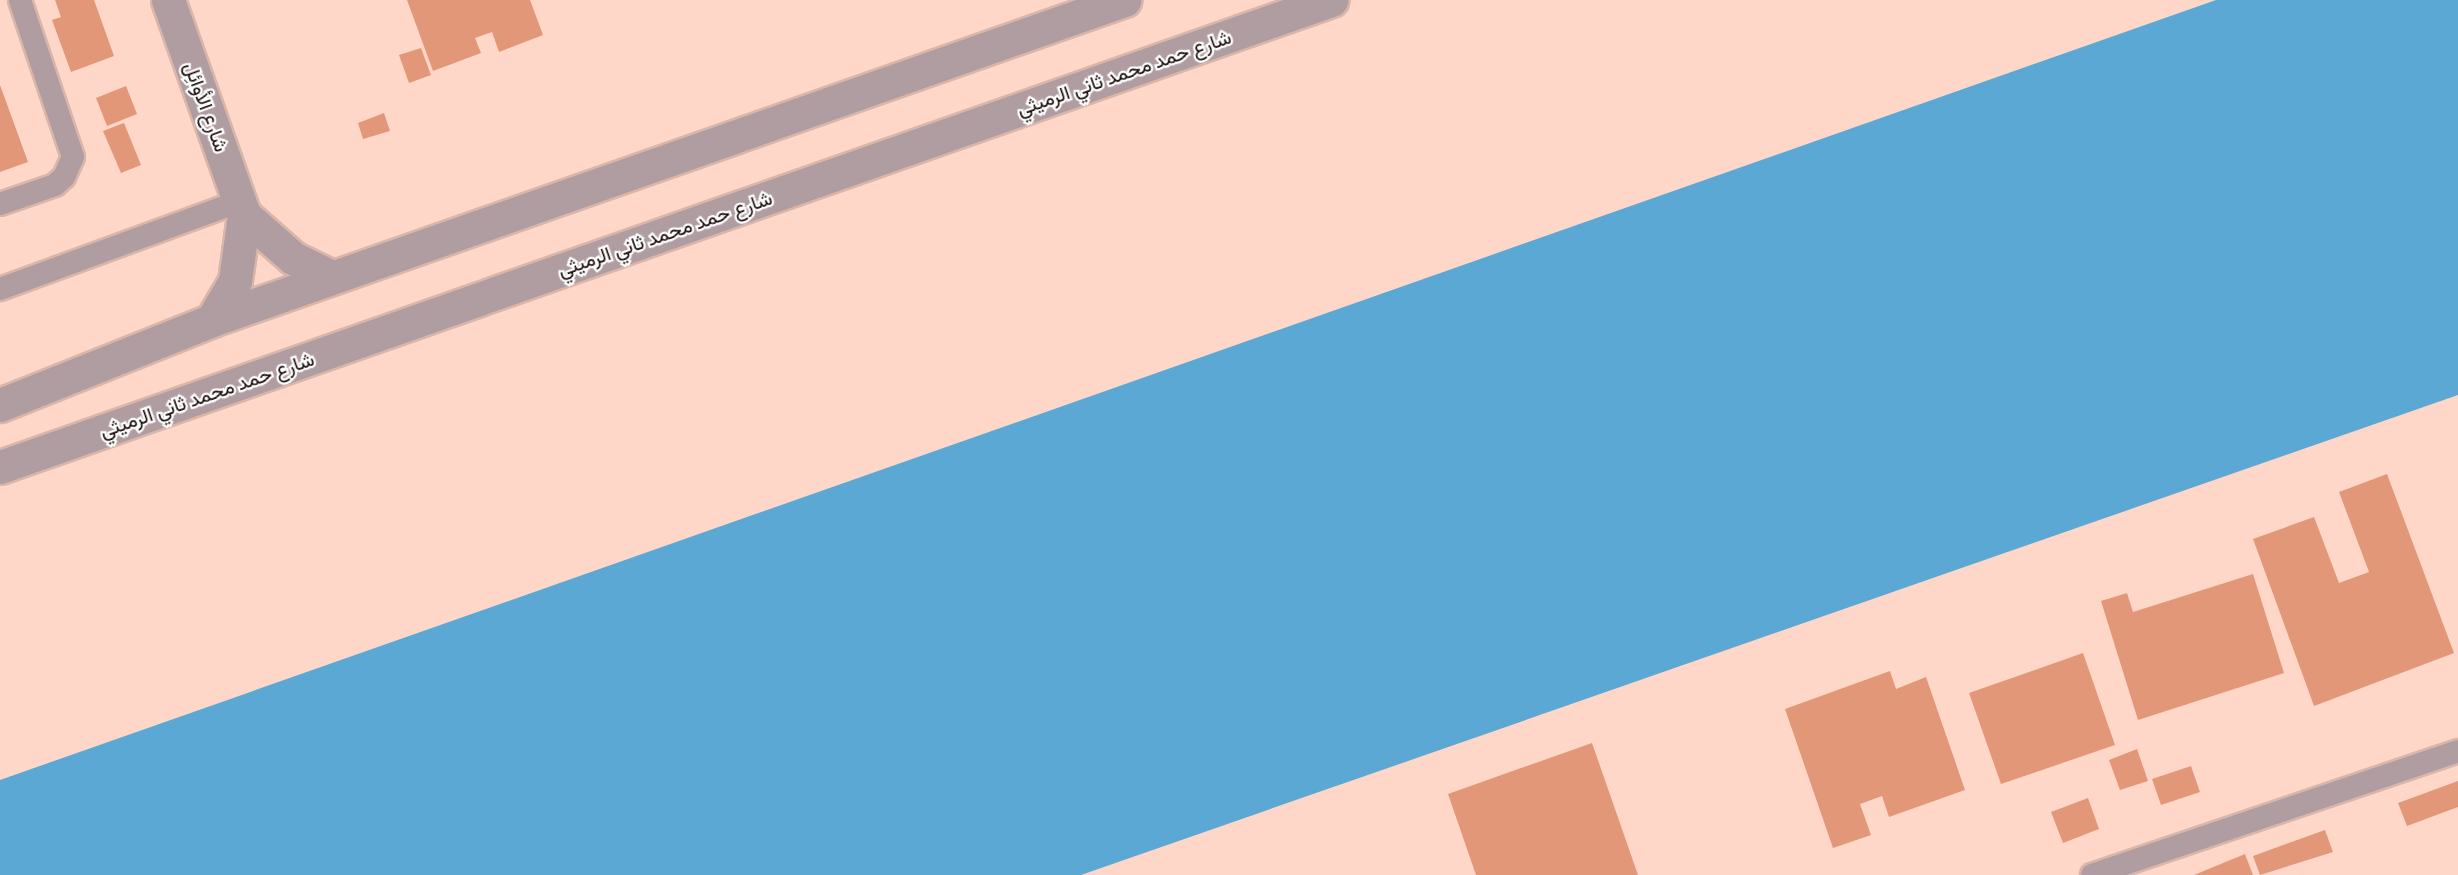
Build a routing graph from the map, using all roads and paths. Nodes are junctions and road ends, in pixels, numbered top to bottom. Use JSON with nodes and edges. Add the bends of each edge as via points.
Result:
{"nodes":[{"id":1,"x":20,"y":0,"type":"edge"},
{"id":2,"x":168,"y":0,"type":"edge"},
{"id":3,"x":1124,"y":0,"type":"edge"},
{"id":4,"x":1330,"y":0,"type":"edge"},
{"id":5,"x":0,"y":204,"type":"edge"},
{"id":6,"x":242,"y":208,"type":"junction"},
{"id":7,"x":332,"y":277,"type":"junction"},
{"id":8,"x":0,"y":289,"type":"edge"},
{"id":9,"x":212,"y":320,"type":"junction"},
{"id":10,"x":0,"y":405,"type":"edge"},
{"id":11,"x":0,"y":467,"type":"edge"},
{"id":12,"x":2458,"y":751,"type":"edge"},
{"id":13,"x":2091,"y":875,"type":"edge"}],
"edges":[{"from":1,"to":5,"type":"lane","via":[[73,157],[64,177],[55,185]]},
{"from":2,"to":6,"type":"street","name":"شارع الأوائِل"},
{"from":3,"to":7,"type":"street"},
{"from":4,"to":11,"type":"street","name":"شارع حمد محمد ثاني الرميثي"},
{"from":6,"to":7,"type":"street","name":"شارع الأوائِل","via":[[293,258]]},
{"from":6,"to":8,"type":"lane"},
{"from":6,"to":9,"type":"street","name":"شارع الأوائِل","via":[[235,281]]},
{"from":7,"to":9,"type":"street"},
{"from":9,"to":10,"type":"street"},
{"from":12,"to":13,"type":"lane"}]}
